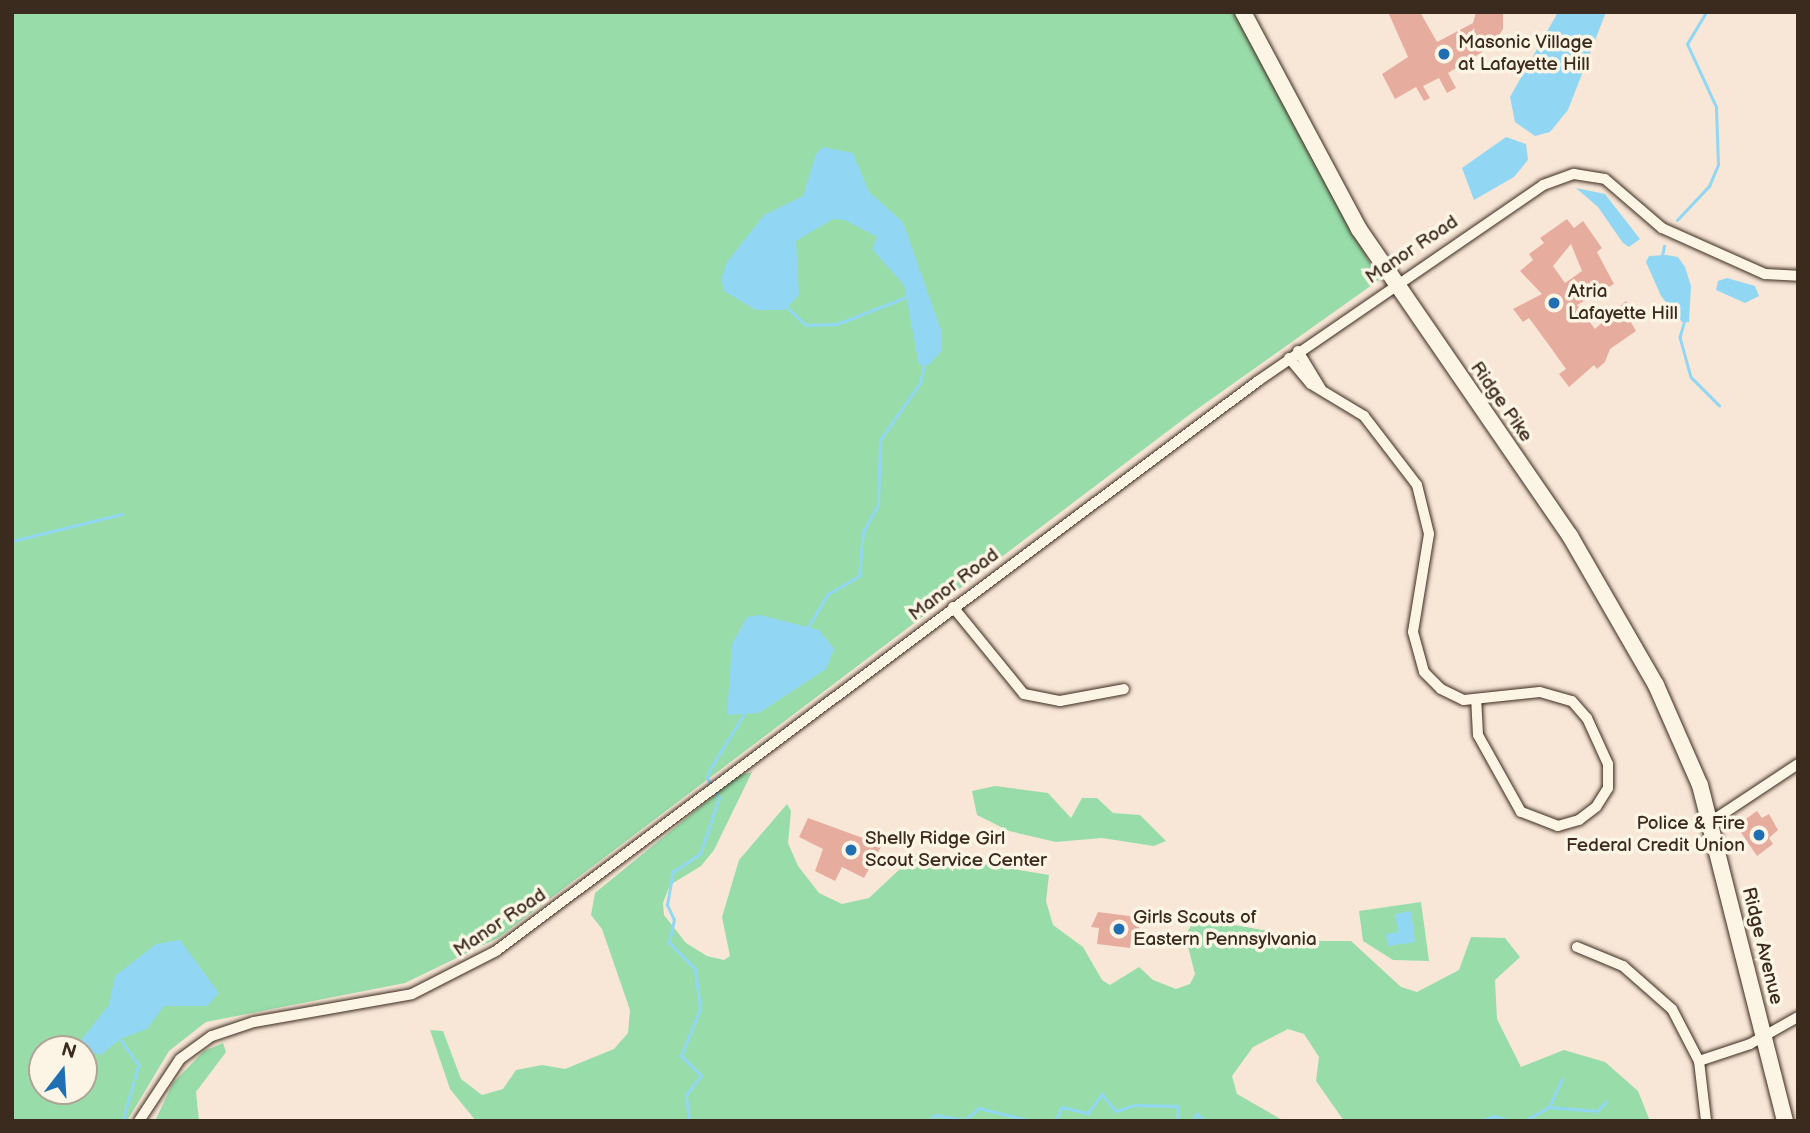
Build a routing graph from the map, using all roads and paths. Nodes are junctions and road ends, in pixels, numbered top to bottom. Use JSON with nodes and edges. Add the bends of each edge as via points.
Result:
{"nodes":[{"id":1,"x":1243,"y":12,"type":"edge"},
{"id":2,"x":1798,"y":276,"type":"edge"},
{"id":3,"x":1394,"y":283,"type":"junction"},
{"id":4,"x":1294,"y":354,"type":"junction"},
{"id":5,"x":953,"y":607,"type":"junction"},
{"id":6,"x":1124,"y":690,"type":"dead end"},
{"id":7,"x":1476,"y":701,"type":"junction"},
{"id":8,"x":1798,"y":764,"type":"edge"},
{"id":9,"x":1709,"y":823,"type":"junction"},
{"id":10,"x":1577,"y":947,"type":"dead end"},
{"id":11,"x":1798,"y":1017,"type":"edge"},
{"id":12,"x":1764,"y":1038,"type":"junction"},
{"id":13,"x":1699,"y":1061,"type":"junction"},
{"id":14,"x":139,"y":1121,"type":"edge"},
{"id":15,"x":1706,"y":1121,"type":"edge"},
{"id":16,"x":1784,"y":1121,"type":"edge"}],
"edges":[{"from":1,"to":3,"type":"main road","name":"Ridge Pike","via":[[1359,229]]},
{"from":2,"to":3,"type":"street","name":"Manor Road","via":[[1765,274],[1661,228],[1613,183],[1582,174],[1543,185]]},
{"from":3,"to":4,"type":"street","name":"Manor Road"},
{"from":3,"to":9,"type":"main road","name":"Ridge Pike","via":[[1588,564],[1686,748]]},
{"from":4,"to":5,"type":"street","name":"Manor Road"},
{"from":4,"to":7,"type":"street","via":[[1321,389],[1364,416],[1417,485],[1430,543],[1415,610],[1416,657],[1441,690]]},
{"from":5,"to":6,"type":"street","via":[[1024,694],[1060,701]]},
{"from":5,"to":14,"type":"street","name":"Manor Road","via":[[496,951],[412,994],[254,1022],[212,1036],[180,1059]]},
{"from":7,"to":7,"type":"street","via":[[1548,692],[1578,706],[1608,764],[1608,788],[1596,807],[1558,826],[1521,812],[1480,741]]},
{"from":8,"to":9,"type":"street"},
{"from":9,"to":12,"type":"main road","name":"Ridge Avenue"},
{"from":10,"to":13,"type":"street","via":[[1623,966],[1657,992],[1681,1022]]},
{"from":11,"to":12,"type":"street"},
{"from":12,"to":13,"type":"street"},
{"from":12,"to":16,"type":"main road","name":"Ridge Avenue"},
{"from":13,"to":15,"type":"street"}]}
